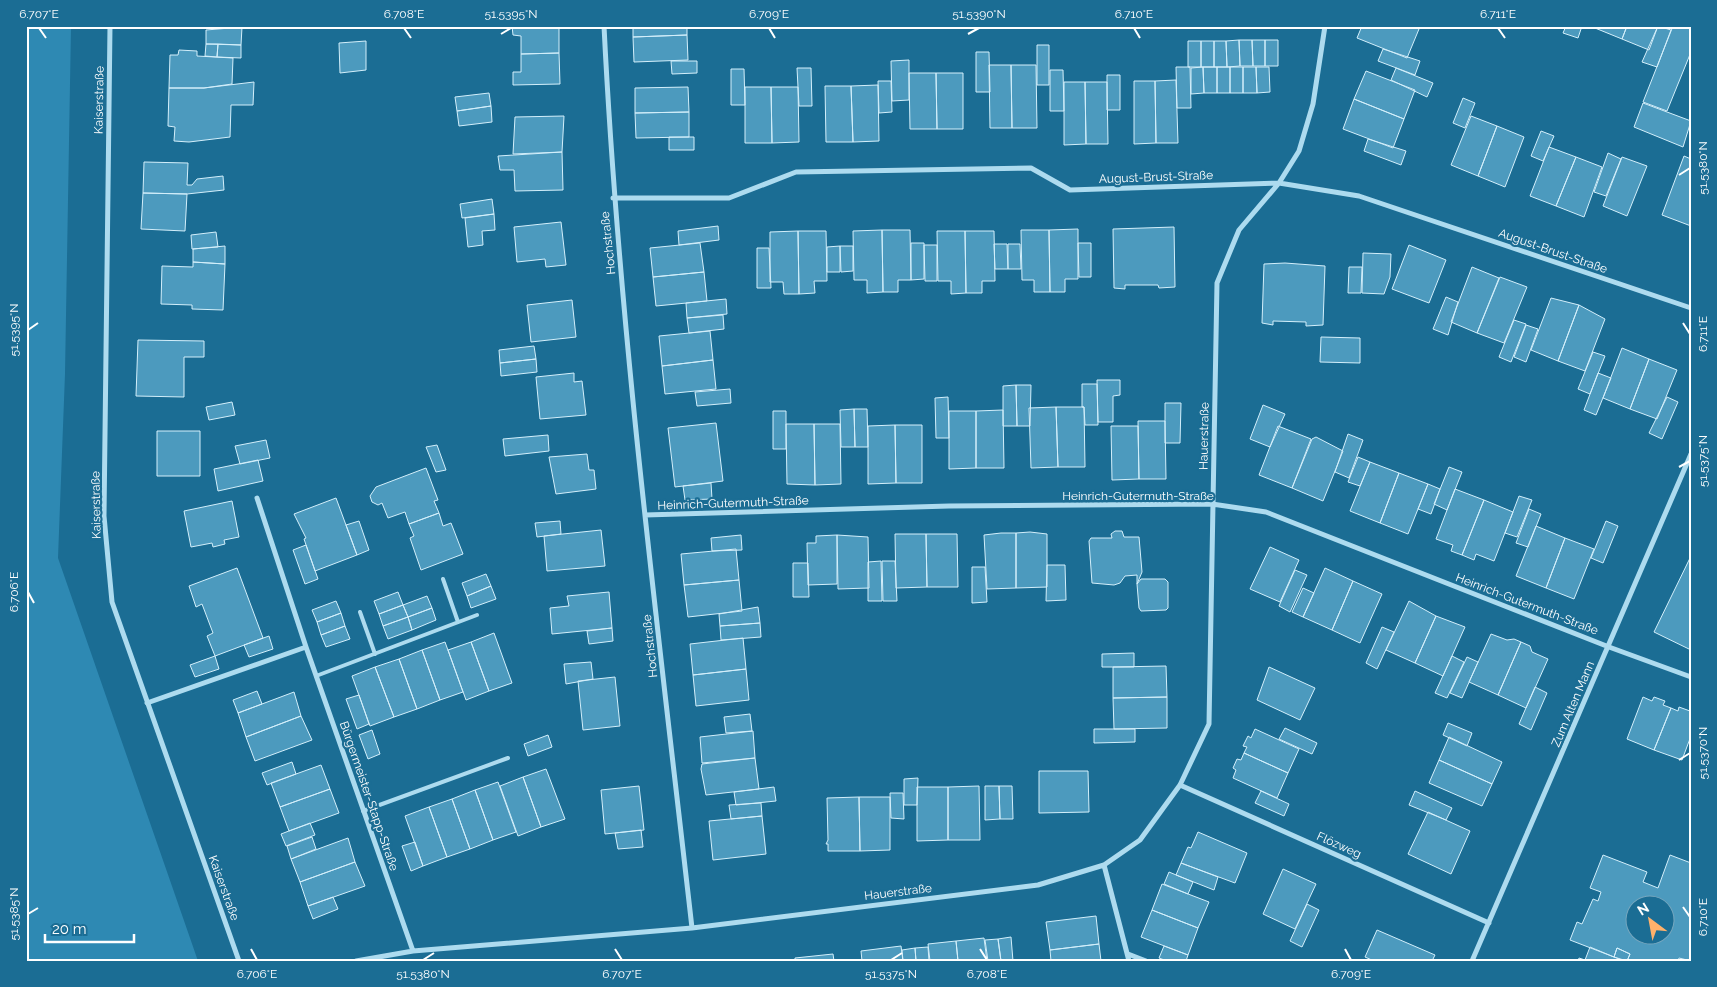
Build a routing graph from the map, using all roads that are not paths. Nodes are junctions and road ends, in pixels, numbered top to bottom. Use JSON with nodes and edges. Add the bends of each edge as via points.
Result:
{"nodes":[{"id":1,"x":110,"y":26,"type":"edge"},
{"id":2,"x":604,"y":26,"type":"edge"},
{"id":3,"x":1325,"y":26,"type":"edge"},
{"id":4,"x":1279,"y":183,"type":"junction"},
{"id":5,"x":613,"y":198,"type":"junction"},
{"id":6,"x":1691,"y":308,"type":"edge"},
{"id":7,"x":1691,"y":454,"type":"edge"},
{"id":8,"x":258,"y":498,"type":"dead end"},
{"id":9,"x":1212,"y":504,"type":"junction"},
{"id":10,"x":645,"y":515,"type":"junction"},
{"id":11,"x":443,"y":579,"type":"dead end"},
{"id":12,"x":360,"y":612,"type":"dead end"},
{"id":13,"x":477,"y":615,"type":"dead end"},
{"id":14,"x":458,"y":622,"type":"junction"},
{"id":15,"x":306,"y":647,"type":"junction"},
{"id":16,"x":1609,"y":647,"type":"junction"},
{"id":17,"x":375,"y":654,"type":"junction"},
{"id":18,"x":316,"y":676,"type":"junction"},
{"id":19,"x":1691,"y":676,"type":"edge"},
{"id":20,"x":147,"y":703,"type":"junction"},
{"id":21,"x":508,"y":758,"type":"dead end"},
{"id":22,"x":1180,"y":785,"type":"junction"},
{"id":23,"x":364,"y":811,"type":"junction"},
{"id":24,"x":1104,"y":865,"type":"junction"},
{"id":25,"x":1489,"y":923,"type":"junction"},
{"id":26,"x":692,"y":928,"type":"junction"},
{"id":27,"x":413,"y":951,"type":"junction"},
{"id":28,"x":1128,"y":958,"type":"edge"},
{"id":29,"x":239,"y":961,"type":"edge"},
{"id":30,"x":356,"y":961,"type":"edge"},
{"id":31,"x":1146,"y":961,"type":"edge"},
{"id":32,"x":1472,"y":961,"type":"edge"}],
"edges":[{"from":1,"to":20,"type":"street","name":"Kaiserstraße","via":[[104,516],[112,602]]},
{"from":2,"to":5,"type":"street","name":"Hochstraße"},
{"from":3,"to":4,"type":"street","name":"Hauerstraße","via":[[1313,104],[1299,151]]},
{"from":4,"to":5,"type":"street","name":"August-Brust-Straße","via":[[1070,190],[1031,168],[796,172],[729,198]]},
{"from":4,"to":6,"type":"street","name":"August-Brust-Straße","via":[[1359,196]]},
{"from":4,"to":9,"type":"street","name":"Hauerstraße","via":[[1239,230],[1217,283]]},
{"from":5,"to":10,"type":"street","name":"Hochstraße"},
{"from":7,"to":16,"type":"street","name":"Zum Alten Mann"},
{"from":8,"to":15,"type":"street","name":"Bürgermeister-Stapp-Straße"},
{"from":9,"to":10,"type":"street","name":"Heinrich-Gutermuth-Straße","via":[[949,506]]},
{"from":9,"to":16,"type":"street","name":"Heinrich-Gutermuth-Straße","via":[[1266,512]]},
{"from":9,"to":22,"type":"street","name":"Hauerstraße","via":[[1209,724]]},
{"from":10,"to":26,"type":"street","name":"Hochstraße"},
{"from":11,"to":14,"type":"lane"},
{"from":12,"to":17,"type":"lane"},
{"from":13,"to":14,"type":"lane"},
{"from":14,"to":17,"type":"lane"},
{"from":15,"to":18,"type":"street","name":"Bürgermeister-Stapp-Straße"},
{"from":15,"to":20,"type":"street"},
{"from":16,"to":19,"type":"street","name":"Heinrich-Gutermuth-Straße"},
{"from":16,"to":25,"type":"street","name":"Zum Alten Mann"},
{"from":17,"to":18,"type":"lane"},
{"from":18,"to":23,"type":"street","name":"Bürgermeister-Stapp-Straße"},
{"from":20,"to":29,"type":"street","name":"Kaiserstraße"},
{"from":21,"to":23,"type":"lane"},
{"from":22,"to":24,"type":"street","name":"Hauerstraße","via":[[1140,840]]},
{"from":22,"to":25,"type":"street","name":"Flözweg"},
{"from":23,"to":27,"type":"street","name":"Bürgermeister-Stapp-Straße"},
{"from":24,"to":26,"type":"street","name":"Hauerstraße","via":[[1038,885]]},
{"from":24,"to":28,"type":"street"},
{"from":25,"to":32,"type":"street","name":"Zum Alten Mann"},
{"from":26,"to":27,"type":"street"},
{"from":27,"to":30,"type":"street"},
{"from":28,"to":31,"type":"street"}]}
